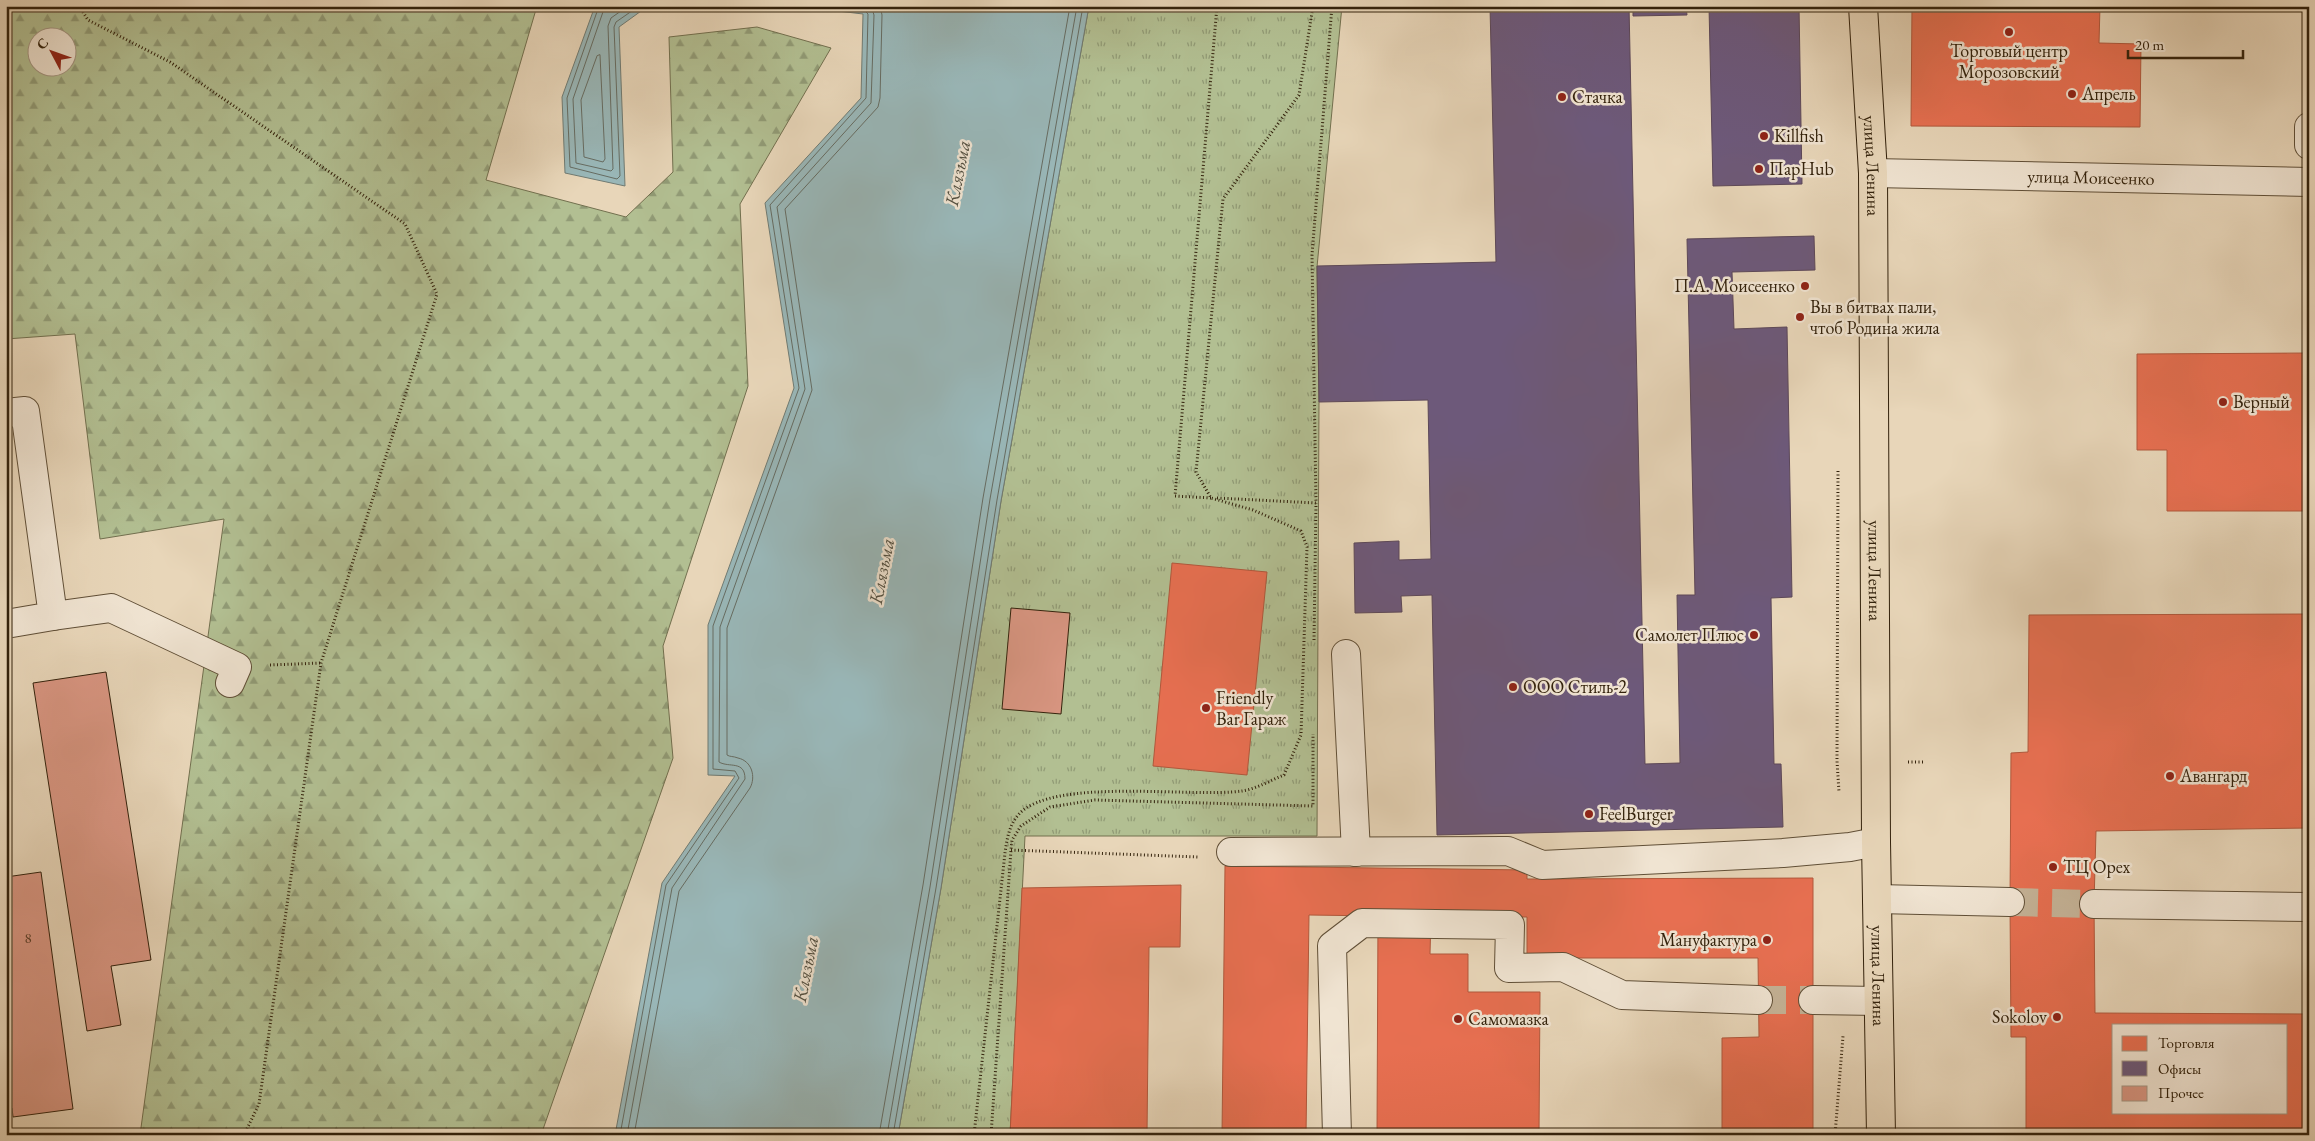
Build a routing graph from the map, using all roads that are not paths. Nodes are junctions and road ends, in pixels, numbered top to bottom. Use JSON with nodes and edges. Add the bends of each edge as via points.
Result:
{"nodes":[{"id":1,"x":1863,"y":6,"type":"edge"},
{"id":2,"x":2309,"y":127,"type":"edge"},
{"id":3,"x":2309,"y":145,"type":"edge"},
{"id":4,"x":1873,"y":174,"type":"junction"},
{"id":5,"x":2309,"y":182,"type":"edge"},
{"id":6,"x":6,"y":413,"type":"edge"},
{"id":7,"x":53,"y":616,"type":"junction"},
{"id":8,"x":6,"y":624,"type":"edge"},
{"id":9,"x":1346,"y":654,"type":"dead end"},
{"id":10,"x":233,"y":675,"type":"road end"},
{"id":11,"x":1876,"y":842,"type":"junction"},
{"id":12,"x":1356,"y":852,"type":"junction"},
{"id":13,"x":1220,"y":855,"type":"road end"},
{"id":14,"x":1877,"y":900,"type":"junction"},
{"id":15,"x":2010,"y":902,"type":"tunnel mouth"},
{"id":16,"x":2094,"y":904,"type":"tunnel mouth"},
{"id":17,"x":2309,"y":907,"type":"edge"},
{"id":18,"x":1758,"y":1000,"type":"tunnel mouth"},
{"id":19,"x":1813,"y":1000,"type":"tunnel mouth"},
{"id":20,"x":1878,"y":1001,"type":"junction"},
{"id":21,"x":1336,"y":1135,"type":"edge"},
{"id":22,"x":1881,"y":1135,"type":"edge"}],
"edges":[{"from":1,"to":4,"type":"main road","name":"улица Ленина"},
{"from":2,"to":3,"type":"street"},
{"from":4,"to":5,"type":"street","name":"улица Моисеенко"},
{"from":4,"to":11,"type":"main road","name":"улица Ленина"},
{"from":6,"to":7,"type":"street","via":[[26,411]]},
{"from":7,"to":8,"type":"street"},
{"from":7,"to":10,"type":"street","via":[[111,608]]},
{"from":9,"to":12,"type":"street"},
{"from":11,"to":12,"type":"street","via":[[1783,853],[1542,865],[1508,851]]},
{"from":11,"to":14,"type":"main road","name":"улица Ленина"},
{"from":12,"to":13,"type":"street"},
{"from":14,"to":15,"type":"street"},
{"from":14,"to":20,"type":"main road","name":"улица Ленина"},
{"from":16,"to":17,"type":"street"},
{"from":18,"to":21,"type":"street","via":[[1622,995],[1563,967],[1509,968],[1510,925],[1362,923],[1332,946]]},
{"from":19,"to":20,"type":"street"},
{"from":20,"to":22,"type":"main road","name":"улица Ленина"}]}
